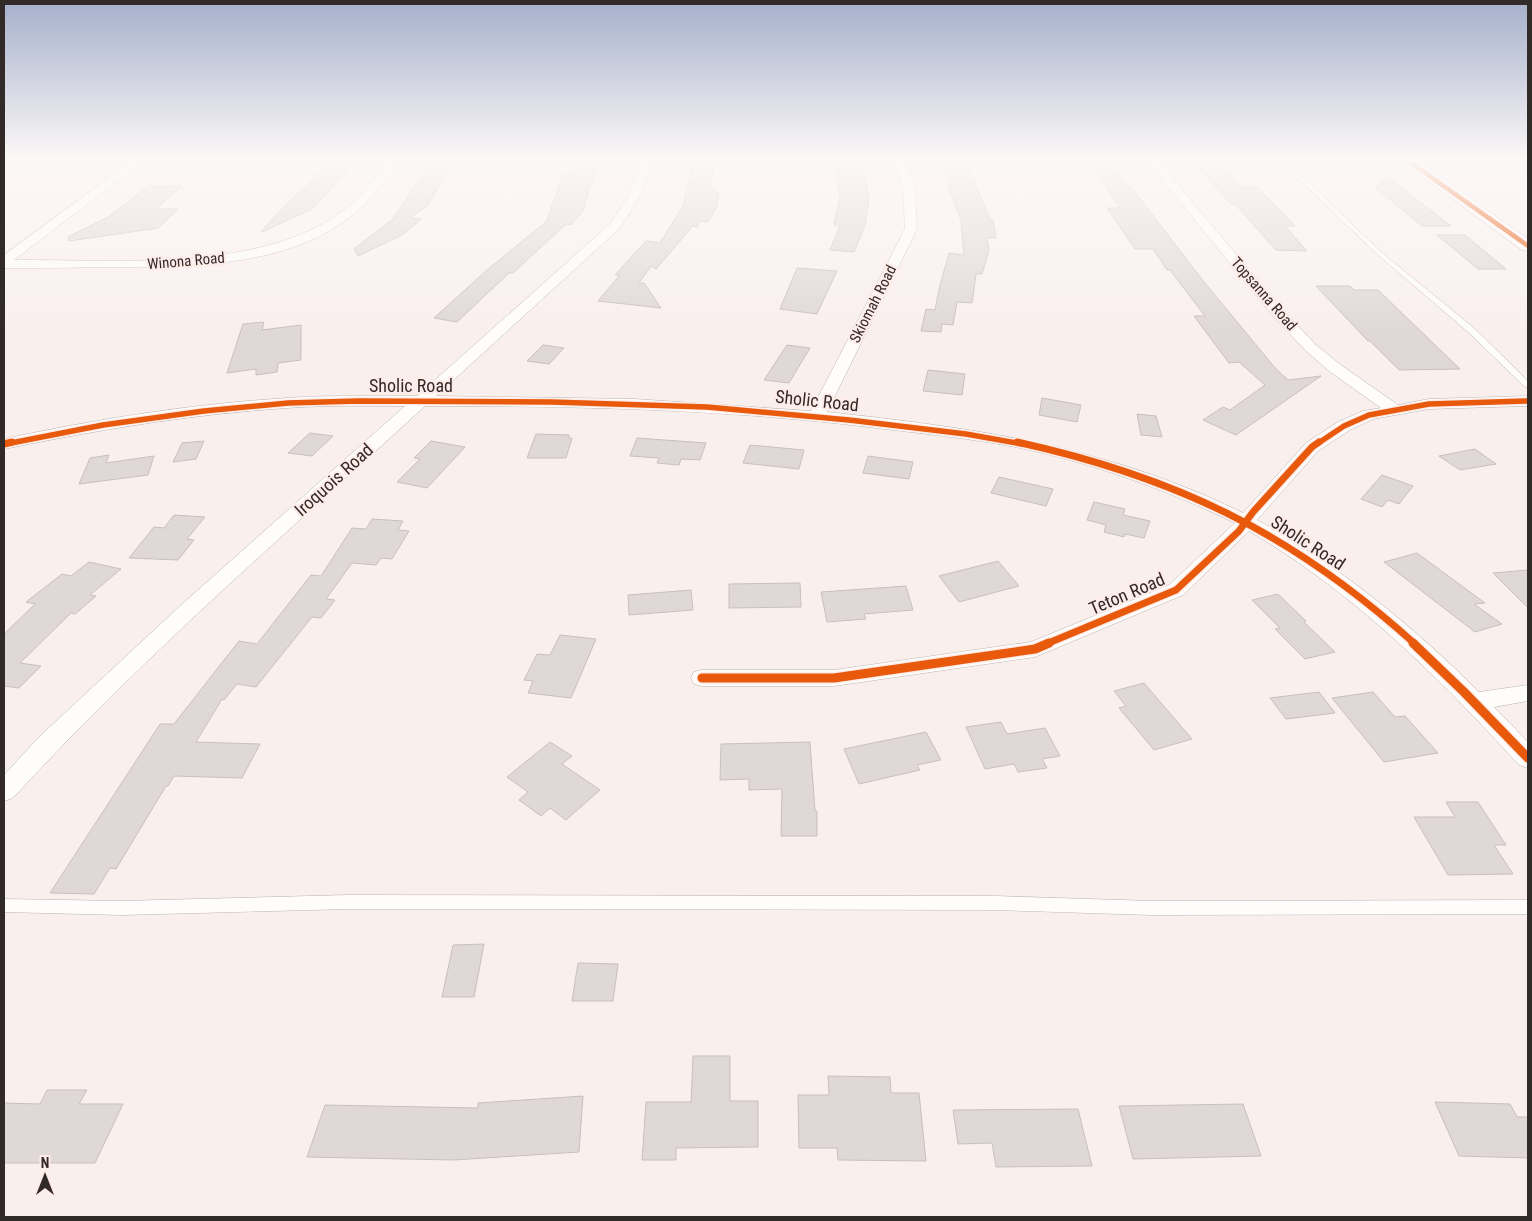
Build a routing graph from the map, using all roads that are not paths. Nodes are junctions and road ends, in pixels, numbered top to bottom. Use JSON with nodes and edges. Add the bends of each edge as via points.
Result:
{"nodes":[{"id":1,"x":65,"y":217,"type":"edge"},
{"id":2,"x":344,"y":217,"type":"edge"},
{"id":3,"x":622,"y":217,"type":"edge"},
{"id":4,"x":910,"y":217,"type":"edge"},
{"id":5,"x":1198,"y":217,"type":"edge"},
{"id":6,"x":1341,"y":217,"type":"edge"},
{"id":7,"x":1487,"y":217,"type":"edge"},
{"id":8,"x":1528,"y":246,"type":"edge"},
{"id":9,"x":4,"y":263,"type":"edge"},
{"id":10,"x":1528,"y":385,"type":"edge"},
{"id":11,"x":422,"y":401,"type":"junction"},
{"id":12,"x":1528,"y":402,"type":"edge"},
{"id":13,"x":1393,"y":409,"type":"junction"},
{"id":14,"x":817,"y":416,"type":"junction"},
{"id":15,"x":4,"y":444,"type":"edge"},
{"id":16,"x":1246,"y":522,"type":"junction"},
{"id":17,"x":702,"y":678,"type":"dead end"},
{"id":18,"x":1528,"y":693,"type":"edge"},
{"id":19,"x":1476,"y":702,"type":"junction"},
{"id":20,"x":1528,"y":758,"type":"edge"},
{"id":21,"x":4,"y":791,"type":"edge"},
{"id":22,"x":4,"y":906,"type":"edge"},
{"id":23,"x":1528,"y":907,"type":"edge"}],
"edges":[{"from":1,"to":9,"type":"street"},
{"from":2,"to":9,"type":"street","name":"Winona Road","via":[[326,228],[274,248],[215,260],[186,263]]},
{"from":3,"to":11,"type":"street","name":"Iroquois Road"},
{"from":4,"to":14,"type":"street","name":"Skiomah Road","via":[[911,229]]},
{"from":5,"to":13,"type":"street","name":"Topsanna Road","via":[[1311,348]]},
{"from":6,"to":10,"type":"lane","via":[[1471,330]]},
{"from":7,"to":8,"type":"street"},
{"from":11,"to":14,"type":"street","name":"Sholic Road","via":[[651,404]]},
{"from":11,"to":15,"type":"street","name":"Sholic Road","via":[[275,404],[191,411]]},
{"from":11,"to":21,"type":"street","name":"Iroquois Road","via":[[188,611],[48,744]]},
{"from":12,"to":13,"type":"street","name":"Teton Road","via":[[1429,404]]},
{"from":13,"to":16,"type":"street","name":"Teton Road","via":[[1369,414],[1312,447]]},
{"from":14,"to":16,"type":"street","name":"Sholic Road","via":[[1012,442],[1071,455],[1187,494]]},
{"from":16,"to":17,"type":"street","name":"Teton Road","via":[[1176,590],[1034,649],[834,678]]},
{"from":16,"to":19,"type":"street","name":"Sholic Road","via":[[1339,581],[1403,633]]},
{"from":18,"to":19,"type":"street"},
{"from":19,"to":20,"type":"street","name":"Sholic Road"},
{"from":22,"to":23,"type":"lane","via":[[122,908],[348,902],[570,902],[995,903],[1152,908]]}]}
